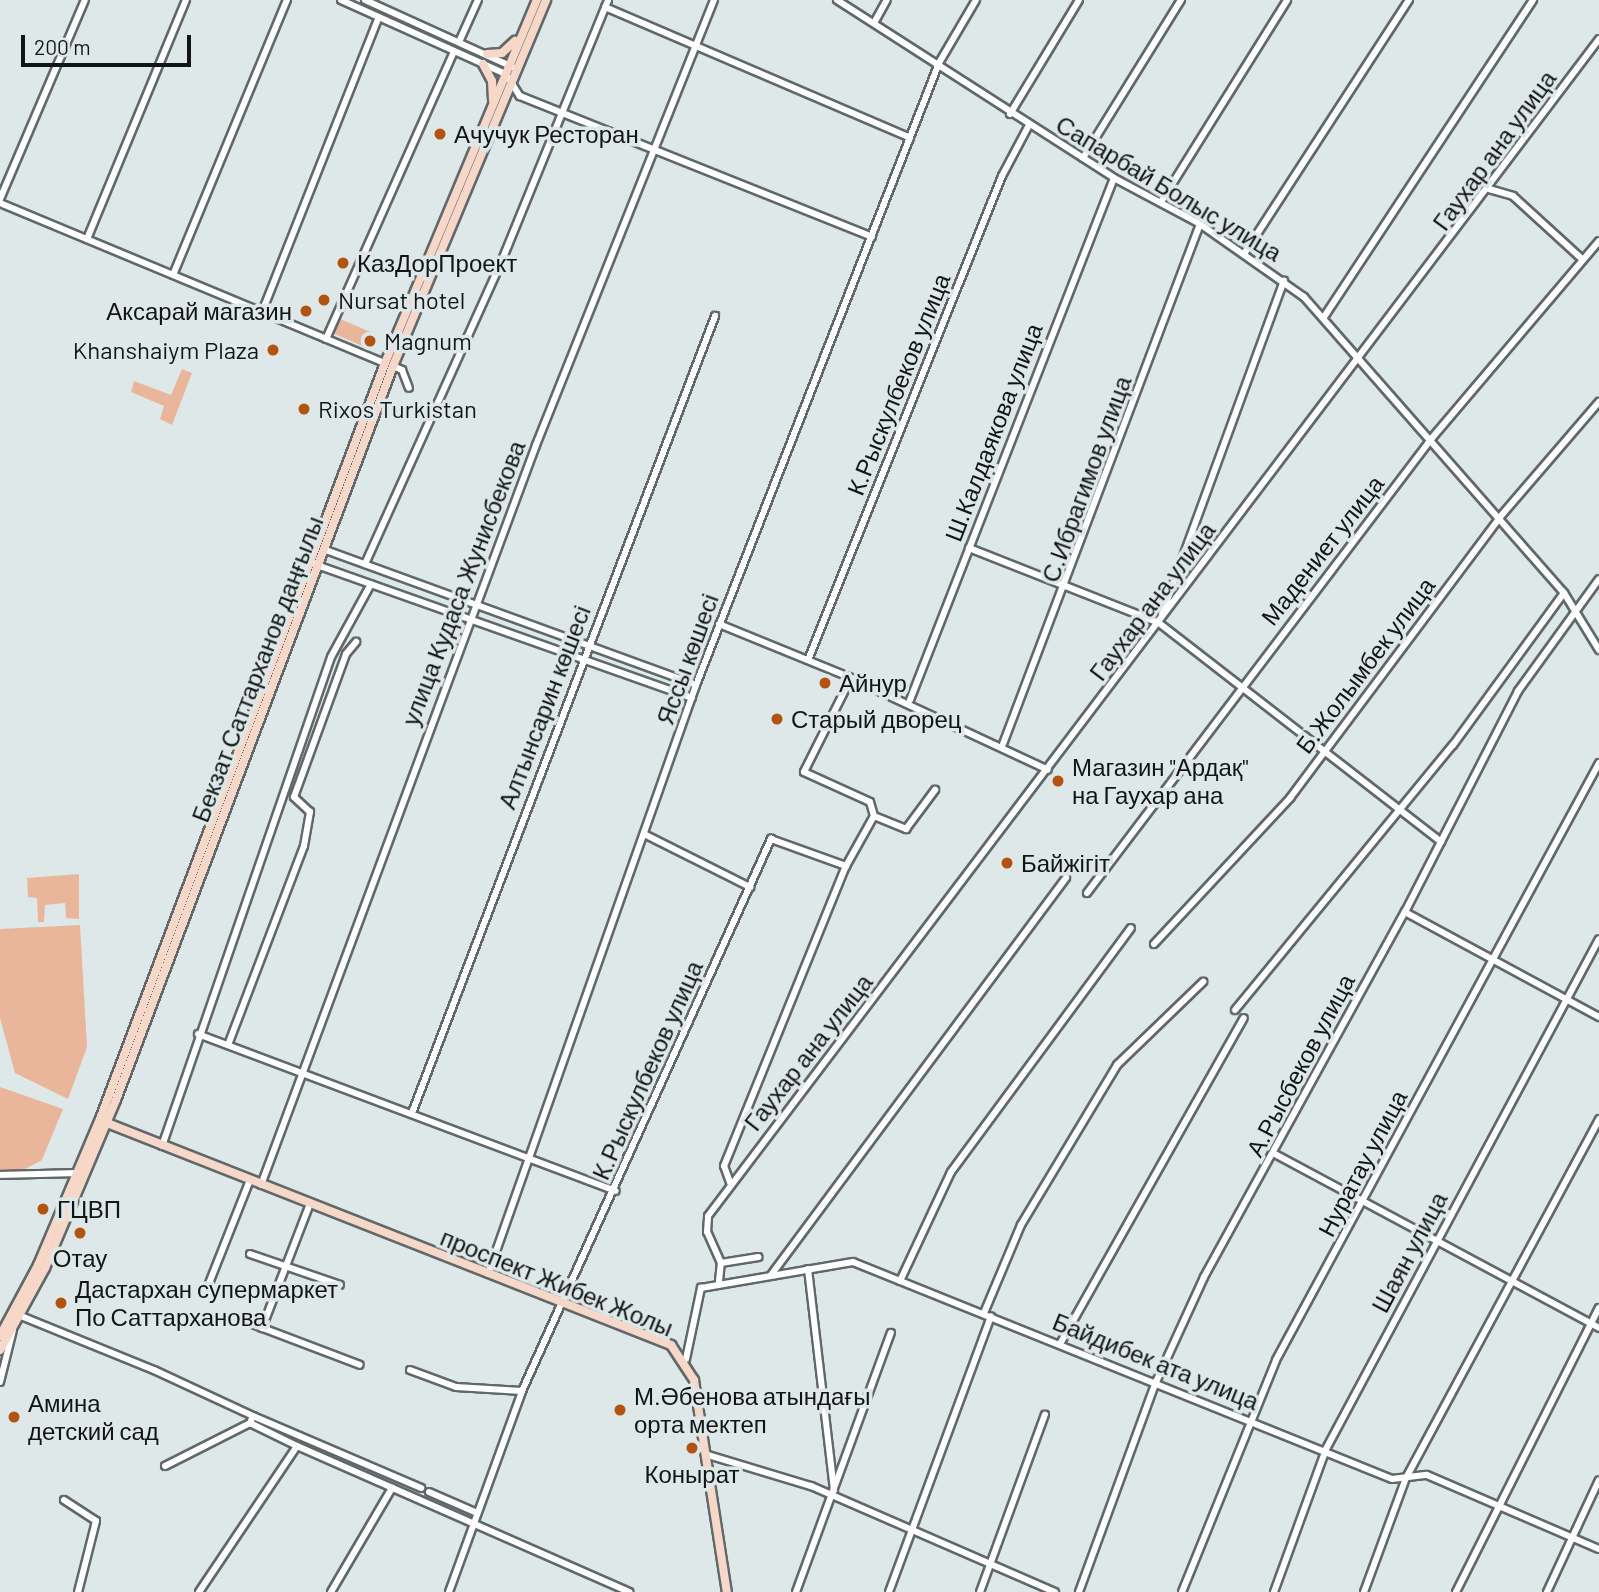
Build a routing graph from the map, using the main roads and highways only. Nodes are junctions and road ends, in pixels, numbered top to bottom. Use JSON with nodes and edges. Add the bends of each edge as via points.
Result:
{"nodes":[{"id":1,"x":537,"y":0,"type":"edge"},
{"id":2,"x":546,"y":0,"type":"edge"},
{"id":3,"x":532,"y":22,"type":"junction"},
{"id":4,"x":524,"y":30,"type":"junction"},
{"id":5,"x":486,"y":54,"type":"road end"},
{"id":6,"x":483,"y":64,"type":"road end"},
{"id":7,"x":513,"y":67,"type":"junction"},
{"id":8,"x":511,"y":81,"type":"junction"},
{"id":9,"x":492,"y":107,"type":"junction"},
{"id":10,"x":389,"y":365,"type":"junction"},
{"id":11,"x":103,"y":1121,"type":"junction"},
{"id":12,"x":0,"y":1336,"type":"edge"},
{"id":13,"x":0,"y":1350,"type":"edge"},
{"id":14,"x":727,"y":1592,"type":"edge"}],
"edges":[{"from":1,"to":3,"type":"main road","name":"Бекзат Саттарханов даңғылы"},
{"from":2,"to":3,"type":"main road","name":"Бекзат Саттарханов даңғылы"},
{"from":3,"to":4,"type":"main road","name":"Бекзат Саттарханов даңғылы"},
{"from":3,"to":7,"type":"main road","name":"Бекзат Саттарханов даңғылы"},
{"from":4,"to":5,"type":"main road","via":[[505,51]]},
{"from":4,"to":7,"type":"main road","name":"Бекзат Саттарханов даңғылы"},
{"from":6,"to":9,"type":"main road","via":[[492,80]]},
{"from":7,"to":8,"type":"main road","name":"Бекзат Саттарханов даңғылы"},
{"from":8,"to":9,"type":"main road","name":"Бекзат Саттарханов даңғылы"},
{"from":8,"to":10,"type":"main road","name":"Бекзат Саттарханов даңғылы"},
{"from":9,"to":10,"type":"main road","name":"Бекзат Саттарханов даңғылы"},
{"from":10,"to":11,"type":"main road","name":"Бекзат Саттарханов даңғылы"},
{"from":11,"to":12,"type":"main road","name":"Бекзат Саттарханов даңғылы"},
{"from":11,"to":13,"type":"main road","name":"Бекзат Саттарханов даңғылы","via":[[20,1316]]},
{"from":11,"to":14,"type":"main road","name":"проспект Жибек Жолы","via":[[671,1345],[685,1359],[708,1455]]}]}
